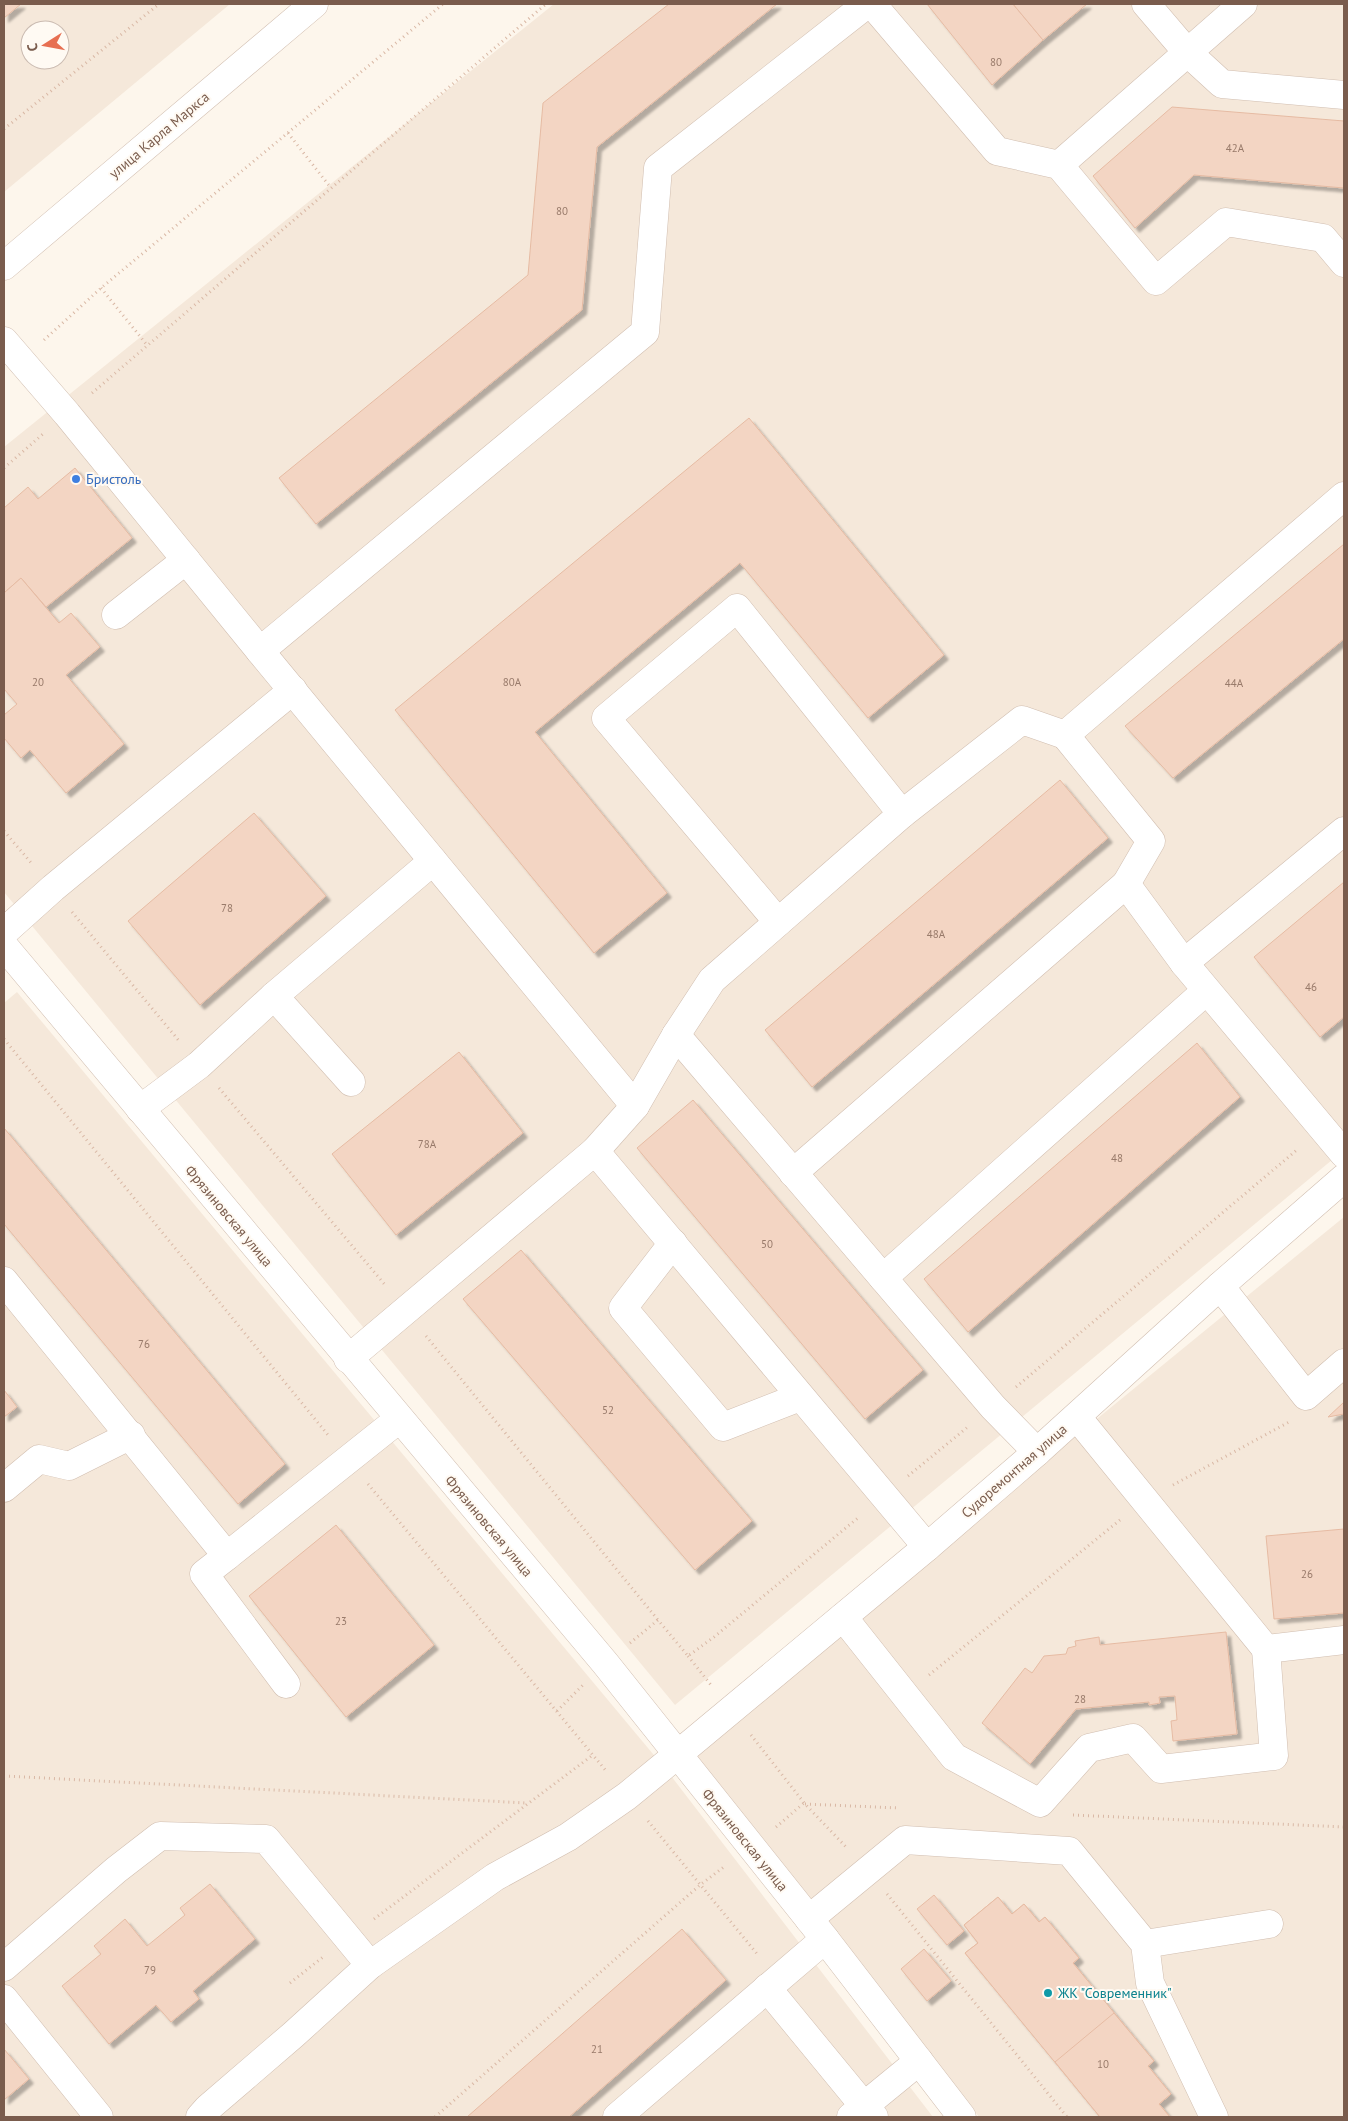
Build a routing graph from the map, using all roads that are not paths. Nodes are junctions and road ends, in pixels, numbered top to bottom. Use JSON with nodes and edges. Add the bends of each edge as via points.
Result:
{"nodes":[{"id":1,"x":314,"y":4,"type":"edge"},
{"id":2,"x":867,"y":4,"type":"edge"},
{"id":3,"x":872,"y":4,"type":"edge"},
{"id":4,"x":1146,"y":4,"type":"edge"},
{"id":5,"x":1243,"y":4,"type":"edge"},
{"id":6,"x":1187,"y":52,"type":"junction"},
{"id":7,"x":1344,"y":95,"type":"edge"},
{"id":8,"x":1059,"y":164,"type":"junction"},
{"id":9,"x":1344,"y":263,"type":"edge"},
{"id":10,"x":4,"y":266,"type":"edge"},
{"id":11,"x":4,"y":340,"type":"edge"},
{"id":12,"x":1344,"y":496,"type":"edge"},
{"id":13,"x":186,"y":560,"type":"junction"},
{"id":14,"x":116,"y":615,"type":"dead end"},
{"id":15,"x":260,"y":651,"type":"junction"},
{"id":16,"x":293,"y":690,"type":"junction"},
{"id":17,"x":1065,"y":735,"type":"junction"},
{"id":18,"x":902,"y":814,"type":"junction"},
{"id":19,"x":1344,"y":831,"type":"edge"},
{"id":20,"x":433,"y":861,"type":"junction"},
{"id":21,"x":1126,"y":884,"type":"junction"},
{"id":22,"x":778,"y":922,"type":"junction"},
{"id":23,"x":4,"y":932,"type":"edge"},
{"id":24,"x":7,"y":958,"type":"edge"},
{"id":25,"x":1184,"y":964,"type":"junction"},
{"id":26,"x":1206,"y":991,"type":"junction"},
{"id":27,"x":274,"y":996,"type":"junction"},
{"id":28,"x":676,"y":1035,"type":"junction"},
{"id":29,"x":350,"y":1082,"type":"dead end"},
{"id":30,"x":635,"y":1106,"type":"junction"},
{"id":31,"x":140,"y":1109,"type":"junction"},
{"id":32,"x":595,"y":1151,"type":"junction"},
{"id":33,"x":1344,"y":1154,"type":"edge"},
{"id":34,"x":793,"y":1173,"type":"junction"},
{"id":35,"x":1344,"y":1178,"type":"edge"},
{"id":36,"x":673,"y":1243,"type":"junction"},
{"id":37,"x":883,"y":1278,"type":"junction"},
{"id":38,"x":4,"y":1281,"type":"edge"},
{"id":39,"x":1220,"y":1286,"type":"junction"},
{"id":40,"x":348,"y":1359,"type":"junction"},
{"id":41,"x":1344,"y":1363,"type":"edge"},
{"id":42,"x":800,"y":1397,"type":"junction"},
{"id":43,"x":1077,"y":1417,"type":"junction"},
{"id":44,"x":399,"y":1419,"type":"junction"},
{"id":45,"x":131,"y":1435,"type":"junction"},
{"id":46,"x":1037,"y":1452,"type":"junction"},
{"id":47,"x":4,"y":1488,"type":"edge"},
{"id":48,"x":927,"y":1547,"type":"junction"},
{"id":49,"x":227,"y":1556,"type":"junction"},
{"id":50,"x":843,"y":1617,"type":"junction"},
{"id":51,"x":1344,"y":1640,"type":"edge"},
{"id":52,"x":1266,"y":1649,"type":"junction"},
{"id":53,"x":286,"y":1684,"type":"dead end"},
{"id":54,"x":677,"y":1755,"type":"junction"},
{"id":55,"x":1269,"y":1924,"type":"dead end"},
{"id":56,"x":817,"y":1929,"type":"junction"},
{"id":57,"x":1146,"y":1944,"type":"junction"},
{"id":58,"x":370,"y":1965,"type":"junction"},
{"id":59,"x":4,"y":1967,"type":"edge"},
{"id":60,"x":772,"y":1984,"type":"junction"},
{"id":61,"x":4,"y":1999,"type":"edge"},
{"id":62,"x":918,"y":2061,"type":"junction"},
{"id":63,"x":863,"y":2114,"type":"edge"},
{"id":64,"x":99,"y":2117,"type":"edge"},
{"id":65,"x":200,"y":2117,"type":"edge"},
{"id":66,"x":617,"y":2117,"type":"edge"},
{"id":67,"x":962,"y":2117,"type":"edge"},
{"id":68,"x":1214,"y":2117,"type":"edge"}],
"edges":[{"from":1,"to":10,"type":"street","name":"улица Карла Маркса"},
{"from":2,"to":15,"type":"street","via":[[658,168],[645,332]]},
{"from":3,"to":8,"type":"street","via":[[997,151]]},
{"from":4,"to":6,"type":"street"},
{"from":5,"to":6,"type":"street"},
{"from":6,"to":7,"type":"street","via":[[1222,84]]},
{"from":6,"to":8,"type":"street"},
{"from":8,"to":9,"type":"street","via":[[1156,281],[1226,222],[1323,238]]},
{"from":11,"to":13,"type":"street"},
{"from":12,"to":17,"type":"street"},
{"from":13,"to":14,"type":"street"},
{"from":13,"to":15,"type":"street"},
{"from":15,"to":16,"type":"street"},
{"from":16,"to":20,"type":"street"},
{"from":16,"to":23,"type":"street"},
{"from":17,"to":18,"type":"street","via":[[1022,720]]},
{"from":17,"to":21,"type":"street","via":[[1151,841]]},
{"from":18,"to":22,"type":"street"},
{"from":18,"to":22,"type":"street","via":[[736,608],[606,718]]},
{"from":19,"to":25,"type":"street"},
{"from":20,"to":27,"type":"street"},
{"from":20,"to":30,"type":"street"},
{"from":21,"to":25,"type":"street"},
{"from":21,"to":34,"type":"street"},
{"from":22,"to":28,"type":"street","via":[[712,980]]},
{"from":24,"to":31,"type":"street","name":"Фрязиновская улица"},
{"from":25,"to":26,"type":"street"},
{"from":26,"to":33,"type":"street"},
{"from":26,"to":37,"type":"street"},
{"from":27,"to":29,"type":"street"},
{"from":27,"to":31,"type":"street","via":[[199,1065]]},
{"from":28,"to":30,"type":"street"},
{"from":28,"to":34,"type":"street"},
{"from":30,"to":32,"type":"street"},
{"from":31,"to":40,"type":"street","name":"Фрязиновская улица"},
{"from":32,"to":36,"type":"street"},
{"from":32,"to":40,"type":"street"},
{"from":34,"to":37,"type":"street"},
{"from":35,"to":39,"type":"street","name":"Судоремонтная улица"},
{"from":36,"to":42,"type":"street"},
{"from":36,"to":42,"type":"street","via":[[623,1308],[723,1427]]},
{"from":37,"to":46,"type":"street","via":[[993,1407]]},
{"from":38,"to":45,"type":"street"},
{"from":39,"to":41,"type":"street","via":[[1306,1396]]},
{"from":39,"to":43,"type":"street","name":"Судоремонтная улица"},
{"from":40,"to":44,"type":"street","name":"Фрязиновская улица"},
{"from":42,"to":48,"type":"street"},
{"from":43,"to":46,"type":"street","name":"Судоремонтная улица"},
{"from":43,"to":52,"type":"street"},
{"from":44,"to":49,"type":"street"},
{"from":44,"to":54,"type":"street","name":"Фрязиновская улица","via":[[605,1663]]},
{"from":45,"to":47,"type":"street","via":[[69,1466],[39,1459]]},
{"from":45,"to":49,"type":"street"},
{"from":46,"to":48,"type":"street","name":"Судоремонтная улица"},
{"from":48,"to":50,"type":"street","name":"Судоремонтная улица"},
{"from":49,"to":53,"type":"street","via":[[204,1574]]},
{"from":50,"to":52,"type":"street","via":[[954,1757],[1040,1803],[1089,1748],[1133,1738],[1161,1769],[1274,1756]]},
{"from":50,"to":54,"type":"street","name":"Судоремонтная улица"},
{"from":51,"to":52,"type":"street"},
{"from":54,"to":56,"type":"street","name":"Фрязиновская улица"},
{"from":54,"to":58,"type":"street","name":"Судоремонтная улица","via":[[627,1796],[568,1837],[495,1877]]},
{"from":55,"to":57,"type":"street"},
{"from":56,"to":57,"type":"street","via":[[905,1840],[1069,1851]]},
{"from":56,"to":60,"type":"street"},
{"from":56,"to":62,"type":"street","name":"Фрязиновская улица"},
{"from":57,"to":68,"type":"street","via":[[1150,1983]]},
{"from":58,"to":59,"type":"street","via":[[266,1839],[160,1836]]},
{"from":58,"to":65,"type":"street","name":"Судоремонтная улица"},
{"from":60,"to":63,"type":"street"},
{"from":60,"to":66,"type":"street"},
{"from":61,"to":64,"type":"street"},
{"from":62,"to":63,"type":"street"},
{"from":62,"to":67,"type":"street","name":"Фрязиновская улица"}]}
